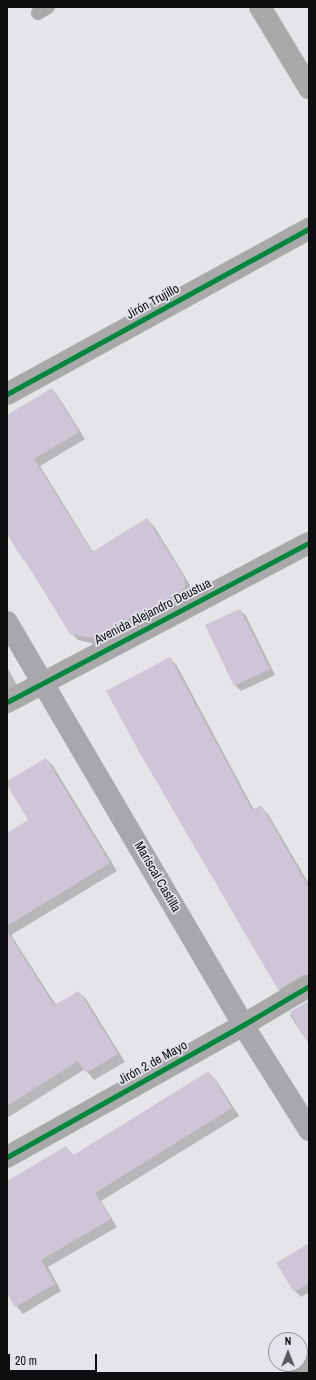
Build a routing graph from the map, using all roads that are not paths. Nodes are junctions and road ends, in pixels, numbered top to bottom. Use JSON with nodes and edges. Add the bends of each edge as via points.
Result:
{"nodes":[{"id":1,"x":260,"y":7,"type":"edge"},
{"id":2,"x":309,"y":88,"type":"edge"},
{"id":3,"x":309,"y":229,"type":"edge"},
{"id":4,"x":7,"y":394,"type":"edge"},
{"id":5,"x":309,"y":544,"type":"edge"},
{"id":6,"x":7,"y":622,"type":"edge"},
{"id":7,"x":43,"y":682,"type":"junction"},
{"id":8,"x":7,"y":702,"type":"edge"},
{"id":9,"x":309,"y":986,"type":"edge"},
{"id":10,"x":243,"y":1025,"type":"junction"},
{"id":11,"x":309,"y":1130,"type":"edge"},
{"id":12,"x":7,"y":1157,"type":"edge"},
{"id":13,"x":309,"y":1365,"type":"edge"},
{"id":14,"x":295,"y":1373,"type":"edge"}],
"edges":[{"from":1,"to":2,"type":"street"},
{"from":3,"to":4,"type":"street","name":"Jirón Trujillo"},
{"from":5,"to":7,"type":"street","name":"Avenida Alejandro Deustua"},
{"from":6,"to":7,"type":"highway","name":"Mariscal Castilla"},
{"from":7,"to":8,"type":"street","name":"Avenida Alejandro Deustua"},
{"from":7,"to":10,"type":"highway","name":"Mariscal Castilla"},
{"from":9,"to":10,"type":"street","name":"Jirón 2 de Mayo"},
{"from":10,"to":11,"type":"highway","name":"Mariscal Castilla"},
{"from":10,"to":12,"type":"street","name":"Jirón 2 de Mayo"},
{"from":13,"to":14,"type":"street"}]}
